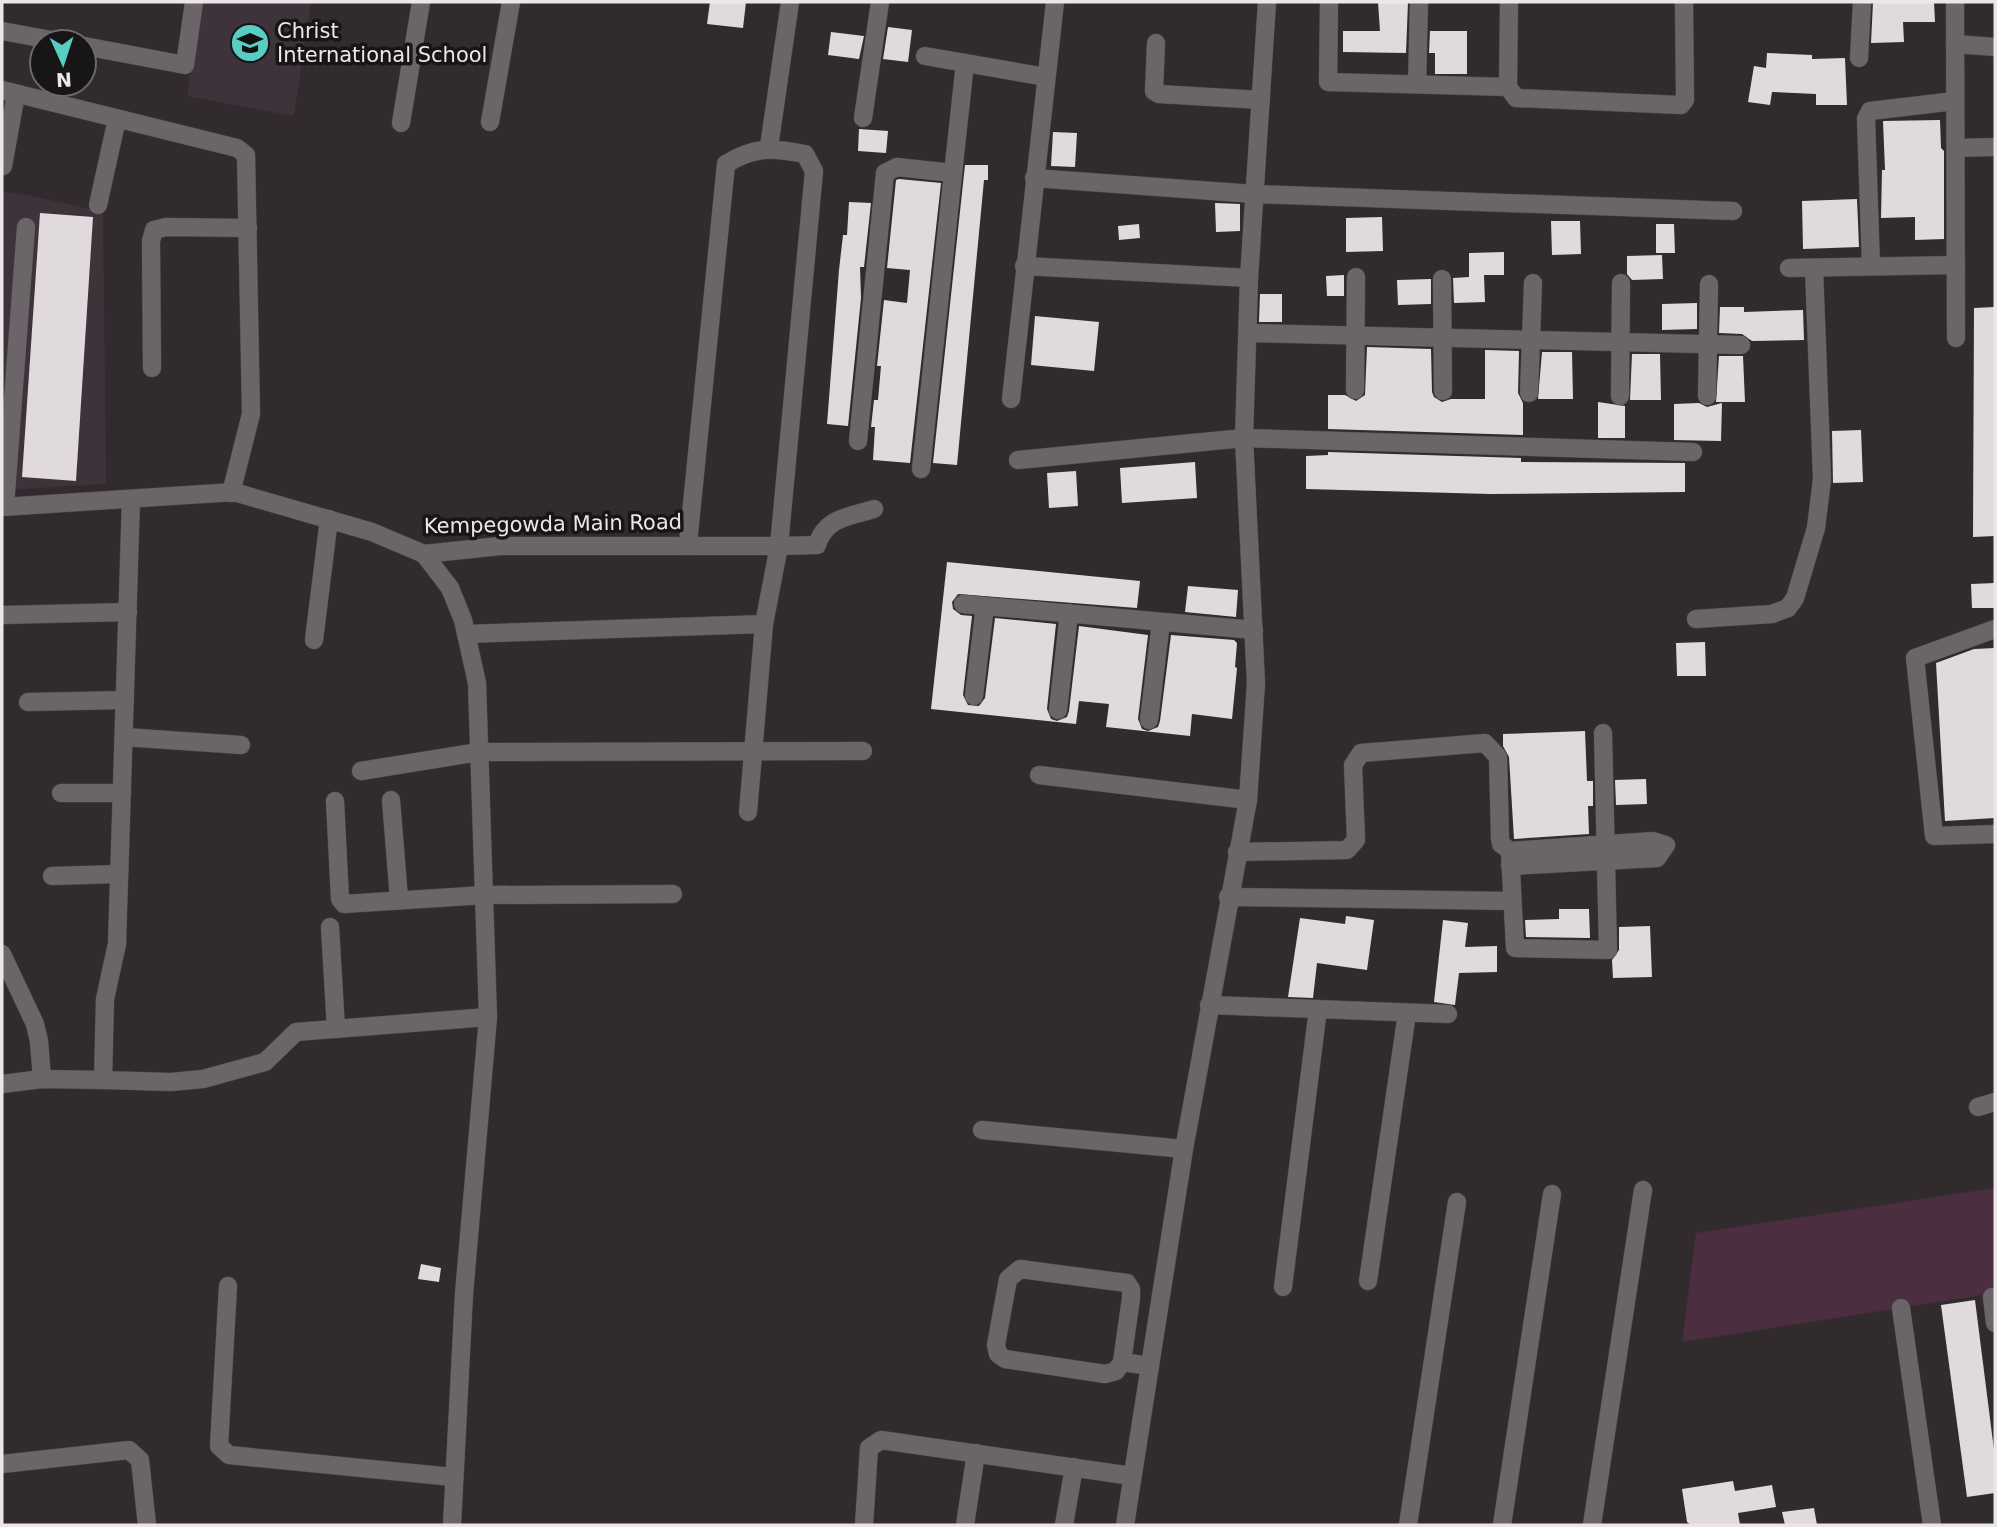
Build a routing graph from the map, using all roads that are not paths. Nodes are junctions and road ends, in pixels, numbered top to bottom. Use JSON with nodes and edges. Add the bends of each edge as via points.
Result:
{"nodes":[{"id":1,"x":194,"y":2,"type":"edge"},
{"id":2,"x":421,"y":2,"type":"edge"},
{"id":3,"x":511,"y":2,"type":"edge"},
{"id":4,"x":790,"y":2,"type":"edge"},
{"id":5,"x":880,"y":2,"type":"edge"},
{"id":6,"x":1055,"y":2,"type":"edge"},
{"id":7,"x":1267,"y":2,"type":"edge"},
{"id":8,"x":1329,"y":2,"type":"edge"},
{"id":9,"x":1419,"y":2,"type":"edge"},
{"id":10,"x":1509,"y":2,"type":"edge"},
{"id":11,"x":1684,"y":2,"type":"edge"},
{"id":12,"x":1862,"y":2,"type":"edge"},
{"id":13,"x":1955,"y":2,"type":"edge"},
{"id":14,"x":2,"y":31,"type":"edge"},
{"id":15,"x":28,"y":36,"type":"edge"},
{"id":16,"x":1156,"y":43,"type":"dead end"},
{"id":17,"x":1955,"y":44,"type":"junction"},
{"id":18,"x":1995,"y":47,"type":"edge"},
{"id":19,"x":98,"y":49,"type":"edge"},
{"id":20,"x":925,"y":56,"type":"dead end"},
{"id":21,"x":1859,"y":58,"type":"dead end"},
{"id":22,"x":965,"y":63,"type":"junction"},
{"id":23,"x":1046,"y":77,"type":"junction"},
{"id":24,"x":1417,"y":85,"type":"junction"},
{"id":25,"x":1508,"y":87,"type":"junction"},
{"id":26,"x":9,"y":92,"type":"edge"},
{"id":27,"x":1261,"y":100,"type":"junction"},
{"id":28,"x":1955,"y":101,"type":"junction"},
{"id":29,"x":863,"y":118,"type":"dead end"},
{"id":30,"x":117,"y":119,"type":"junction"},
{"id":31,"x":490,"y":122,"type":"dead end"},
{"id":32,"x":401,"y":123,"type":"dead end"},
{"id":33,"x":769,"y":147,"type":"junction"},
{"id":34,"x":1995,"y":147,"type":"edge"},
{"id":35,"x":1956,"y":148,"type":"junction"},
{"id":36,"x":3,"y":166,"type":"edge"},
{"id":37,"x":953,"y":173,"type":"junction"},
{"id":38,"x":1034,"y":178,"type":"junction"},
{"id":39,"x":1254,"y":194,"type":"junction"},
{"id":40,"x":99,"y":205,"type":"dead end"},
{"id":41,"x":1733,"y":211,"type":"dead end"},
{"id":42,"x":26,"y":227,"type":"dead end"},
{"id":43,"x":248,"y":228,"type":"junction"},
{"id":44,"x":1956,"y":265,"type":"junction"},
{"id":45,"x":1024,"y":266,"type":"junction"},
{"id":46,"x":1871,"y":267,"type":"junction"},
{"id":47,"x":1789,"y":268,"type":"dead end"},
{"id":48,"x":1814,"y":268,"type":"junction"},
{"id":49,"x":1356,"y":277,"type":"dead end"},
{"id":50,"x":1249,"y":278,"type":"junction"},
{"id":51,"x":1442,"y":279,"type":"dead end"},
{"id":52,"x":1533,"y":283,"type":"dead end"},
{"id":53,"x":1622,"y":283,"type":"dead end"},
{"id":54,"x":1709,"y":284,"type":"dead end"},
{"id":55,"x":1248,"y":333,"type":"junction"},
{"id":56,"x":1355,"y":335,"type":"junction"},
{"id":57,"x":1443,"y":337,"type":"junction"},
{"id":58,"x":1956,"y":338,"type":"dead end"},
{"id":59,"x":1531,"y":340,"type":"junction"},
{"id":60,"x":1621,"y":342,"type":"junction"},
{"id":61,"x":1708,"y":344,"type":"junction"},
{"id":62,"x":1741,"y":345,"type":"dead end"},
{"id":63,"x":152,"y":368,"type":"dead end"},
{"id":64,"x":1354,"y":390,"type":"dead end"},
{"id":65,"x":1443,"y":391,"type":"dead end"},
{"id":66,"x":1529,"y":393,"type":"dead end"},
{"id":67,"x":1620,"y":396,"type":"dead end"},
{"id":68,"x":1707,"y":396,"type":"dead end"},
{"id":69,"x":1011,"y":399,"type":"dead end"},
{"id":70,"x":1244,"y":438,"type":"junction"},
{"id":71,"x":858,"y":441,"type":"dead end"},
{"id":72,"x":1693,"y":452,"type":"dead end"},
{"id":73,"x":1018,"y":460,"type":"dead end"},
{"id":74,"x":921,"y":468,"type":"dead end"},
{"id":75,"x":231,"y":493,"type":"junction"},
{"id":76,"x":131,"y":499,"type":"junction"},
{"id":77,"x":3,"y":506,"type":"edge"},
{"id":78,"x":874,"y":509,"type":"dead end"},
{"id":79,"x":329,"y":519,"type":"junction"},
{"id":80,"x":688,"y":544,"type":"junction"},
{"id":81,"x":779,"y":546,"type":"junction"},
{"id":82,"x":424,"y":554,"type":"junction"},
{"id":83,"x":963,"y":604,"type":"dead end"},
{"id":84,"x":985,"y":606,"type":"junction"},
{"id":85,"x":128,"y":611,"type":"junction"},
{"id":86,"x":1069,"y":613,"type":"junction"},
{"id":87,"x":2,"y":615,"type":"edge"},
{"id":88,"x":1696,"y":619,"type":"dead end"},
{"id":89,"x":1161,"y":622,"type":"junction"},
{"id":90,"x":764,"y":624,"type":"junction"},
{"id":91,"x":1995,"y":629,"type":"edge"},
{"id":92,"x":1254,"y":630,"type":"junction"},
{"id":93,"x":466,"y":634,"type":"junction"},
{"id":94,"x":314,"y":640,"type":"dead end"},
{"id":95,"x":974,"y":696,"type":"dead end"},
{"id":96,"x":125,"y":700,"type":"junction"},
{"id":97,"x":28,"y":702,"type":"dead end"},
{"id":98,"x":1058,"y":709,"type":"dead end"},
{"id":99,"x":1149,"y":720,"type":"dead end"},
{"id":100,"x":1603,"y":733,"type":"dead end"},
{"id":101,"x":124,"y":737,"type":"junction"},
{"id":102,"x":241,"y":745,"type":"dead end"},
{"id":103,"x":863,"y":751,"type":"dead end"},
{"id":104,"x":479,"y":752,"type":"junction"},
{"id":105,"x":753,"y":752,"type":"junction"},
{"id":106,"x":361,"y":772,"type":"dead end"},
{"id":107,"x":1039,"y":775,"type":"dead end"},
{"id":108,"x":61,"y":793,"type":"dead end"},
{"id":109,"x":122,"y":793,"type":"junction"},
{"id":110,"x":391,"y":800,"type":"dead end"},
{"id":111,"x":1248,"y":800,"type":"junction"},
{"id":112,"x":335,"y":801,"type":"dead end"},
{"id":113,"x":748,"y":812,"type":"dead end"},
{"id":114,"x":1995,"y":834,"type":"edge"},
{"id":115,"x":1237,"y":852,"type":"junction"},
{"id":116,"x":1606,"y":853,"type":"junction"},
{"id":117,"x":1510,"y":859,"type":"junction"},
{"id":118,"x":120,"y":874,"type":"junction"},
{"id":119,"x":52,"y":876,"type":"dead end"},
{"id":120,"x":673,"y":894,"type":"dead end"},
{"id":121,"x":485,"y":895,"type":"junction"},
{"id":122,"x":1228,"y":897,"type":"junction"},
{"id":123,"x":398,"y":899,"type":"junction"},
{"id":124,"x":1512,"y":901,"type":"junction"},
{"id":125,"x":330,"y":927,"type":"dead end"},
{"id":126,"x":2,"y":954,"type":"edge"},
{"id":127,"x":1209,"y":1005,"type":"junction"},
{"id":128,"x":1318,"y":1009,"type":"junction"},
{"id":129,"x":1407,"y":1013,"type":"junction"},
{"id":130,"x":1448,"y":1014,"type":"dead end"},
{"id":131,"x":488,"y":1017,"type":"junction"},
{"id":132,"x":336,"y":1028,"type":"junction"},
{"id":133,"x":42,"y":1079,"type":"junction"},
{"id":134,"x":103,"y":1080,"type":"junction"},
{"id":135,"x":2,"y":1084,"type":"edge"},
{"id":136,"x":982,"y":1130,"type":"dead end"},
{"id":137,"x":1184,"y":1149,"type":"junction"},
{"id":138,"x":1643,"y":1190,"type":"dead end"},
{"id":139,"x":1552,"y":1194,"type":"dead end"},
{"id":140,"x":1457,"y":1202,"type":"dead end"},
{"id":141,"x":1368,"y":1281,"type":"dead end"},
{"id":142,"x":228,"y":1286,"type":"dead end"},
{"id":143,"x":1283,"y":1287,"type":"dead end"},
{"id":144,"x":1992,"y":1297,"type":"dead end"},
{"id":145,"x":1901,"y":1308,"type":"dead end"},
{"id":146,"x":1995,"y":1323,"type":"edge"},
{"id":147,"x":1122,"y":1362,"type":"junction"},
{"id":148,"x":1150,"y":1366,"type":"junction"},
{"id":149,"x":976,"y":1453,"type":"junction"},
{"id":150,"x":2,"y":1464,"type":"edge"},
{"id":151,"x":1074,"y":1467,"type":"junction"},
{"id":152,"x":1132,"y":1476,"type":"junction"},
{"id":153,"x":453,"y":1477,"type":"junction"},
{"id":154,"x":147,"y":1525,"type":"edge"},
{"id":155,"x":452,"y":1525,"type":"edge"},
{"id":156,"x":864,"y":1525,"type":"edge"},
{"id":157,"x":965,"y":1525,"type":"edge"},
{"id":158,"x":1064,"y":1525,"type":"edge"},
{"id":159,"x":1125,"y":1525,"type":"edge"},
{"id":160,"x":1408,"y":1525,"type":"edge"},
{"id":161,"x":1502,"y":1525,"type":"edge"},
{"id":162,"x":1592,"y":1525,"type":"edge"},
{"id":163,"x":1932,"y":1525,"type":"edge"}],
"edges":[{"from":1,"to":19,"type":"street","via":[[186,65]]},
{"from":2,"to":32,"type":"street"},
{"from":3,"to":31,"type":"street"},
{"from":4,"to":33,"type":"street"},
{"from":5,"to":29,"type":"street"},
{"from":6,"to":23,"type":"street"},
{"from":7,"to":27,"type":"street"},
{"from":8,"to":24,"type":"street","via":[[1328,82]]},
{"from":9,"to":24,"type":"street"},
{"from":10,"to":25,"type":"street"},
{"from":11,"to":25,"type":"street","via":[[1685,100],[1681,106],[1516,98]]},
{"from":12,"to":21,"type":"street"},
{"from":13,"to":17,"type":"street"},
{"from":14,"to":15,"type":"street"},
{"from":16,"to":27,"type":"street","via":[[1152,83],[1159,94]]},
{"from":17,"to":18,"type":"street"},
{"from":17,"to":28,"type":"street"},
{"from":20,"to":22,"type":"street"},
{"from":22,"to":23,"type":"street"},
{"from":22,"to":37,"type":"street"},
{"from":23,"to":38,"type":"street"},
{"from":24,"to":25,"type":"street"},
{"from":26,"to":30,"type":"street"},
{"from":26,"to":36,"type":"street"},
{"from":27,"to":39,"type":"street"},
{"from":28,"to":35,"type":"street"},
{"from":28,"to":46,"type":"street","via":[[1870,111]]},
{"from":30,"to":40,"type":"street"},
{"from":30,"to":43,"type":"street","via":[[242,151],[249,161]]},
{"from":33,"to":80,"type":"street","via":[[726,164]]},
{"from":33,"to":81,"type":"street","via":[[805,154],[814,171]]},
{"from":34,"to":35,"type":"street"},
{"from":35,"to":44,"type":"street"},
{"from":37,"to":71,"type":"street","via":[[897,167],[885,173]]},
{"from":37,"to":74,"type":"street"},
{"from":38,"to":39,"type":"street"},
{"from":38,"to":45,"type":"street"},
{"from":39,"to":41,"type":"street"},
{"from":39,"to":50,"type":"street"},
{"from":42,"to":77,"type":"street"},
{"from":43,"to":63,"type":"street","via":[[154,230],[150,241]]},
{"from":43,"to":75,"type":"street","via":[[251,414]]},
{"from":44,"to":46,"type":"street"},
{"from":44,"to":58,"type":"street"},
{"from":45,"to":50,"type":"street"},
{"from":45,"to":69,"type":"street"},
{"from":46,"to":48,"type":"street"},
{"from":47,"to":48,"type":"street"},
{"from":48,"to":88,"type":"street","via":[[1822,480],[1816,528],[1795,597],[1787,608],[1772,614]]},
{"from":49,"to":56,"type":"street"},
{"from":50,"to":55,"type":"street"},
{"from":51,"to":57,"type":"street"},
{"from":52,"to":59,"type":"street"},
{"from":53,"to":60,"type":"street"},
{"from":54,"to":61,"type":"street"},
{"from":55,"to":56,"type":"street"},
{"from":55,"to":70,"type":"street"},
{"from":56,"to":57,"type":"street"},
{"from":56,"to":64,"type":"street"},
{"from":57,"to":59,"type":"street"},
{"from":57,"to":65,"type":"street"},
{"from":59,"to":60,"type":"street"},
{"from":59,"to":66,"type":"street"},
{"from":60,"to":61,"type":"street"},
{"from":60,"to":67,"type":"street"},
{"from":61,"to":62,"type":"street"},
{"from":61,"to":68,"type":"street"},
{"from":70,"to":72,"type":"street"},
{"from":70,"to":73,"type":"street"},
{"from":70,"to":92,"type":"street"},
{"from":75,"to":76,"type":"street","name":"Kempegowda Main Road"},
{"from":75,"to":79,"type":"street","name":"Kempegowda Main Road"},
{"from":76,"to":77,"type":"street","name":"Kempegowda Main Road"},
{"from":76,"to":85,"type":"street"},
{"from":78,"to":81,"type":"street","name":"Kempegowda Main Road","via":[[831,522],[821,531],[817,545]]},
{"from":79,"to":82,"type":"street","name":"Kempegowda Main Road","via":[[372,531]]},
{"from":79,"to":94,"type":"street"},
{"from":80,"to":81,"type":"street","name":"Kempegowda Main Road"},
{"from":80,"to":82,"type":"street","name":"Kempegowda Main Road","via":[[500,546]]},
{"from":81,"to":90,"type":"street"},
{"from":82,"to":93,"type":"street","via":[[450,588]]},
{"from":83,"to":84,"type":"street"},
{"from":84,"to":86,"type":"street"},
{"from":84,"to":95,"type":"street"},
{"from":85,"to":87,"type":"street"},
{"from":85,"to":96,"type":"street"},
{"from":86,"to":89,"type":"street"},
{"from":86,"to":98,"type":"street"},
{"from":89,"to":92,"type":"street"},
{"from":89,"to":99,"type":"street"},
{"from":90,"to":93,"type":"street"},
{"from":90,"to":105,"type":"street"},
{"from":91,"to":114,"type":"street","via":[[1915,658],[1934,836]]},
{"from":92,"to":111,"type":"street","via":[[1256,683]]},
{"from":93,"to":104,"type":"street","via":[[477,683]]},
{"from":96,"to":97,"type":"street"},
{"from":96,"to":101,"type":"street"},
{"from":100,"to":116,"type":"street"},
{"from":101,"to":102,"type":"street"},
{"from":101,"to":109,"type":"street"},
{"from":103,"to":105,"type":"street"},
{"from":104,"to":105,"type":"street"},
{"from":104,"to":106,"type":"street"},
{"from":104,"to":121,"type":"street"},
{"from":105,"to":113,"type":"street"},
{"from":107,"to":111,"type":"street"},
{"from":108,"to":109,"type":"street"},
{"from":109,"to":118,"type":"street"},
{"from":110,"to":123,"type":"street"},
{"from":111,"to":115,"type":"street"},
{"from":112,"to":123,"type":"street","via":[[340,899],[349,905]]},
{"from":115,"to":117,"type":"street","via":[[1347,850],[1356,840],[1353,765],[1361,753],[1485,743],[1498,757],[1500,838]]},
{"from":115,"to":122,"type":"street"},
{"from":116,"to":117,"type":"street"},
{"from":116,"to":124,"type":"street","via":[[1608,950],[1515,948]]},
{"from":117,"to":124,"type":"street"},
{"from":118,"to":119,"type":"street"},
{"from":118,"to":134,"type":"street","via":[[117,944],[105,999]]},
{"from":120,"to":121,"type":"street"},
{"from":121,"to":123,"type":"street"},
{"from":121,"to":131,"type":"street"},
{"from":122,"to":124,"type":"street"},
{"from":122,"to":127,"type":"street"},
{"from":125,"to":132,"type":"street"},
{"from":126,"to":133,"type":"street","via":[[34,1024]]},
{"from":127,"to":128,"type":"street"},
{"from":127,"to":137,"type":"street"},
{"from":128,"to":129,"type":"street"},
{"from":128,"to":143,"type":"street"},
{"from":129,"to":130,"type":"street"},
{"from":129,"to":141,"type":"street"},
{"from":131,"to":132,"type":"street"},
{"from":131,"to":153,"type":"street"},
{"from":132,"to":134,"type":"street","via":[[296,1032],[265,1062],[203,1079]]},
{"from":133,"to":134,"type":"street"},
{"from":133,"to":135,"type":"street"},
{"from":136,"to":137,"type":"street"},
{"from":137,"to":148,"type":"street"},
{"from":138,"to":162,"type":"street"},
{"from":139,"to":161,"type":"street"},
{"from":140,"to":160,"type":"street"},
{"from":142,"to":153,"type":"street","via":[[222,1451]]},
{"from":144,"to":146,"type":"street"},
{"from":145,"to":163,"type":"street"},
{"from":147,"to":147,"type":"street","via":[[1116,1371],[1105,1374],[1005,1359],[998,1354],[996,1345],[1012,1273],[1020,1269],[1127,1283],[1131,1298]]},
{"from":147,"to":148,"type":"street"},
{"from":148,"to":152,"type":"street"},
{"from":149,"to":151,"type":"street"},
{"from":149,"to":156,"type":"street","via":[[881,1440],[873,1443]]},
{"from":149,"to":157,"type":"street"},
{"from":150,"to":154,"type":"street","via":[[129,1450],[140,1460]]},
{"from":151,"to":152,"type":"street"},
{"from":151,"to":158,"type":"street"},
{"from":152,"to":159,"type":"street"},
{"from":153,"to":155,"type":"street"}]}
